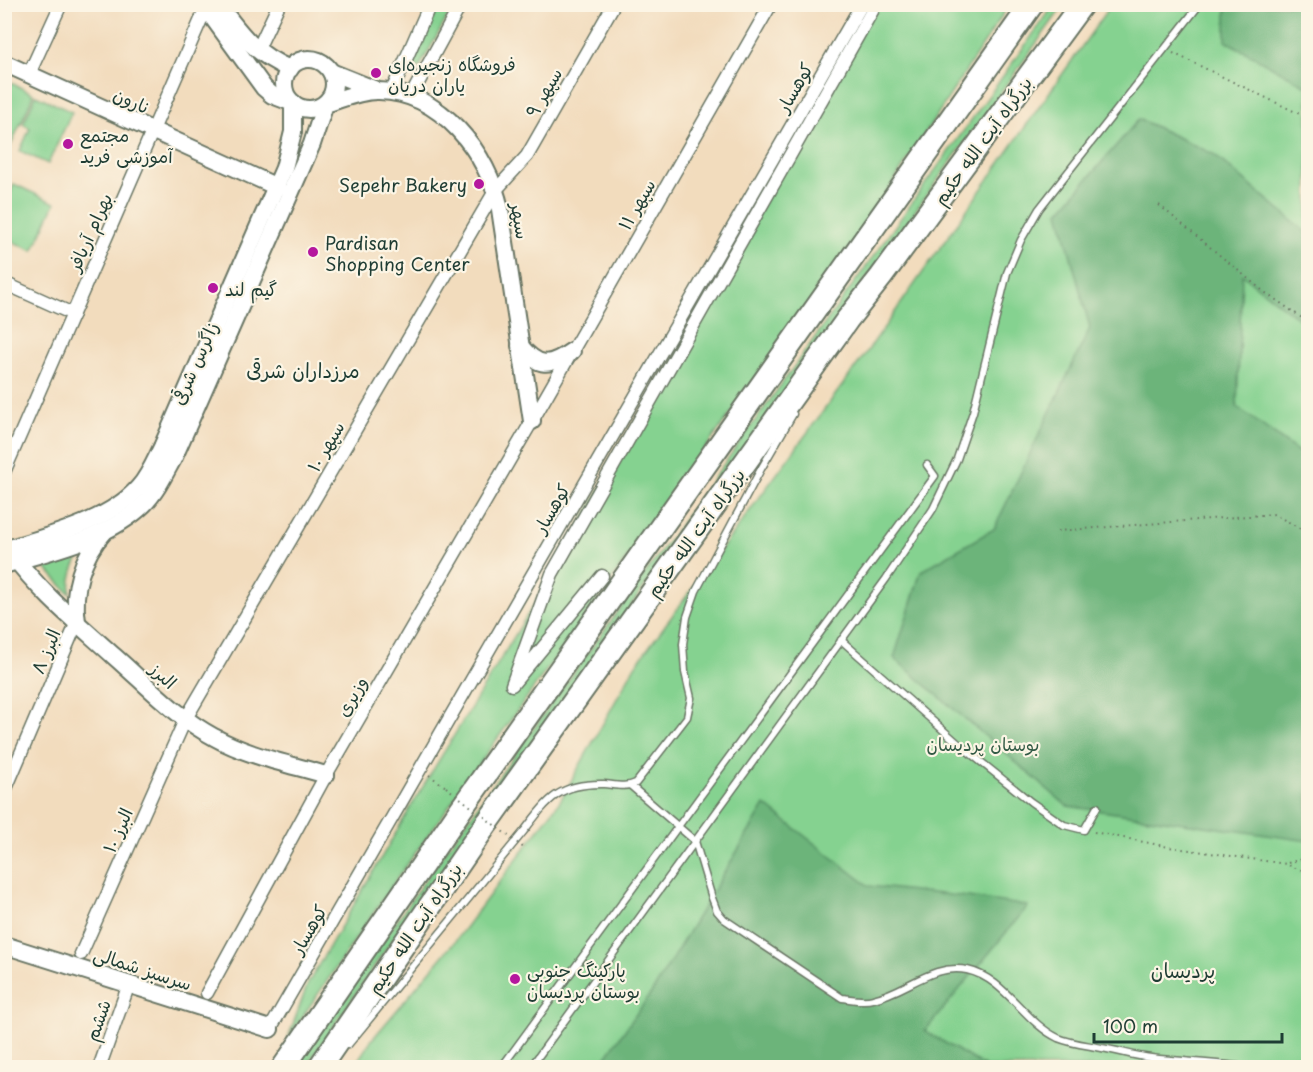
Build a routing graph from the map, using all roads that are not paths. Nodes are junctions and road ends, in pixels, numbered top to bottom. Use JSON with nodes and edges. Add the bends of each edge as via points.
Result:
{"nodes":[{"id":1,"x":61,"y":4,"type":"edge"},
{"id":2,"x":279,"y":4,"type":"edge"},
{"id":3,"x":430,"y":4,"type":"edge"},
{"id":4,"x":461,"y":4,"type":"edge"},
{"id":5,"x":614,"y":4,"type":"edge"},
{"id":6,"x":771,"y":4,"type":"edge"},
{"id":7,"x":862,"y":4,"type":"edge"},
{"id":8,"x":876,"y":4,"type":"edge"},
{"id":9,"x":1030,"y":4,"type":"edge"},
{"id":10,"x":1082,"y":4,"type":"edge"},
{"id":11,"x":1200,"y":4,"type":"edge"},
{"id":12,"x":209,"y":5,"type":"edge"},
{"id":13,"x":257,"y":51,"type":"junction"},
{"id":14,"x":4,"y":63,"type":"edge"},
{"id":15,"x":247,"y":66,"type":"junction"},
{"id":16,"x":290,"y":69,"type":"junction"},
{"id":17,"x":331,"y":72,"type":"junction"},
{"id":18,"x":29,"y":74,"type":"junction"},
{"id":19,"x":384,"y":91,"type":"junction"},
{"id":20,"x":411,"y":96,"type":"junction"},
{"id":21,"x":293,"y":104,"type":"junction"},
{"id":22,"x":325,"y":104,"type":"junction"},
{"id":23,"x":153,"y":131,"type":"junction"},
{"id":24,"x":291,"y":142,"type":"junction"},
{"id":25,"x":312,"y":144,"type":"junction"},
{"id":26,"x":277,"y":187,"type":"junction"},
{"id":27,"x":495,"y":191,"type":"junction"},
{"id":28,"x":4,"y":283,"type":"edge"},
{"id":29,"x":73,"y":314,"type":"junction"},
{"id":30,"x":847,"y":320,"type":"junction"},
{"id":31,"x":520,"y":346,"type":"junction"},
{"id":32,"x":572,"y":351,"type":"junction"},
{"id":33,"x":807,"y":390,"type":"dead end"},
{"id":34,"x":795,"y":410,"type":"dead end"},
{"id":35,"x":532,"y":421,"type":"junction"},
{"id":36,"x":927,"y":465,"type":"dead end"},
{"id":37,"x":4,"y":472,"type":"edge"},
{"id":38,"x":105,"y":531,"type":"junction"},
{"id":39,"x":9,"y":556,"type":"edge"},
{"id":40,"x":602,"y":576,"type":"dead end"},
{"id":41,"x":77,"y":622,"type":"junction"},
{"id":42,"x":841,"y":640,"type":"junction"},
{"id":43,"x":185,"y":720,"type":"junction"},
{"id":44,"x":326,"y":775,"type":"junction"},
{"id":45,"x":631,"y":786,"type":"junction"},
{"id":46,"x":4,"y":793,"type":"edge"},
{"id":47,"x":1097,"y":807,"type":"dead end"},
{"id":48,"x":678,"y":827,"type":"junction"},
{"id":49,"x":695,"y":841,"type":"junction"},
{"id":50,"x":5,"y":948,"type":"edge"},
{"id":51,"x":81,"y":954,"type":"dead end"},
{"id":52,"x":129,"y":984,"type":"junction"},
{"id":53,"x":207,"y":993,"type":"dead end"},
{"id":54,"x":270,"y":1029,"type":"joint"},
{"id":55,"x":340,"y":1053,"type":"dead end"},
{"id":56,"x":326,"y":1064,"type":"edge"},
{"id":57,"x":99,"y":1068,"type":"edge"},
{"id":58,"x":283,"y":1068,"type":"edge"},
{"id":59,"x":327,"y":1068,"type":"edge"},
{"id":60,"x":501,"y":1068,"type":"edge"},
{"id":61,"x":530,"y":1068,"type":"edge"},
{"id":62,"x":1251,"y":1068,"type":"edge"}],
"edges":[{"from":1,"to":18,"type":"street"},
{"from":2,"to":13,"type":"street"},
{"from":3,"to":19,"type":"street"},
{"from":4,"to":20,"type":"street"},
{"from":5,"to":27,"type":"street","name":"سپهر ۹","via":[[527,156]]},
{"from":6,"to":32,"type":"street","name":"سپهر ۱۱"},
{"from":7,"to":54,"type":"street","name":"کوهسار"},
{"from":8,"to":40,"type":"street","via":[[552,574],[512,685]]},
{"from":9,"to":58,"type":"highway","name":"بزرگراه آیت الله حکیم","via":[[461,809]]},
{"from":10,"to":30,"type":"highway","name":"بزرگراه آیت الله حکیم"},
{"from":11,"to":42,"type":"lane","via":[[1039,209],[1021,240],[1007,273],[973,412],[957,459],[933,508]]},
{"from":12,"to":13,"type":"street"},
{"from":12,"to":15,"type":"street"},
{"from":12,"to":23,"type":"street","name":"بهرام آریافر"},
{"from":13,"to":15,"type":"street"},
{"from":13,"to":16,"type":"street"},
{"from":14,"to":18,"type":"street","name":"نارون"},
{"from":15,"to":21,"type":"street","via":[[272,95]]},
{"from":16,"to":17,"type":"street","via":[[310,59],[326,65]]},
{"from":16,"to":21,"type":"street","via":[[284,86]]},
{"from":17,"to":19,"type":"street","name":"سپهر"},
{"from":17,"to":22,"type":"street","via":[[334,88]]},
{"from":18,"to":23,"type":"street","name":"نارون"},
{"from":19,"to":20,"type":"street","name":"سپهر"},
{"from":19,"to":22,"type":"street"},
{"from":20,"to":27,"type":"street","name":"سپهر","via":[[460,131],[480,158]]},
{"from":21,"to":22,"type":"street","via":[[309,109]]},
{"from":21,"to":24,"type":"street","name":"زاگرس شرقی"},
{"from":22,"to":25,"type":"street","name":"زاگرس شرقی"},
{"from":23,"to":26,"type":"street","name":"نارون"},
{"from":23,"to":29,"type":"street","name":"بهرام آریافر"},
{"from":24,"to":25,"type":"street","via":[[304,128],[311,134]]},
{"from":24,"to":26,"type":"street","name":"زاگرس شرقی"},
{"from":25,"to":38,"type":"street","name":"زاگرس شرقی","via":[[174,457],[145,503]]},
{"from":26,"to":39,"type":"street","name":"زاگرس شرقی","via":[[162,447],[140,486],[102,515]]},
{"from":27,"to":31,"type":"street","name":"سپهر"},
{"from":27,"to":43,"type":"street","name":"سپهر ۱۰"},
{"from":28,"to":29,"type":"street"},
{"from":29,"to":37,"type":"street","name":"بهرام آریافر"},
{"from":30,"to":33,"type":"lane"},
{"from":30,"to":56,"type":"highway","name":"بزرگراه آیت الله حکیم","via":[[485,826]]},
{"from":31,"to":32,"type":"street","via":[[545,364]]},
{"from":31,"to":35,"type":"street","name":"سپهر"},
{"from":32,"to":35,"type":"street","name":"سپهر ۱۱"},
{"from":34,"to":45,"type":"lane","via":[[696,591],[687,617],[684,653],[691,698],[687,717]]},
{"from":35,"to":44,"type":"street","name":"وزیری"},
{"from":36,"to":48,"type":"lane","via":[[935,476]]},
{"from":38,"to":39,"type":"street","name":"زاگرس شرقی"},
{"from":38,"to":41,"type":"street","via":[[92,549],[75,592]]},
{"from":39,"to":41,"type":"street","name":"البرز"},
{"from":41,"to":43,"type":"street","name":"البرز"},
{"from":41,"to":46,"type":"street","name":"البرز ۸"},
{"from":42,"to":47,"type":"lane","via":[[960,746],[1064,825],[1084,830]]},
{"from":42,"to":49,"type":"lane"},
{"from":43,"to":44,"type":"street","name":"البرز","via":[[236,747]]},
{"from":43,"to":51,"type":"street","name":"البرز ۱۰"},
{"from":44,"to":53,"type":"street","name":"وزیری"},
{"from":45,"to":48,"type":"lane"},
{"from":45,"to":55,"type":"lane","via":[[590,784],[559,792],[546,801]]},
{"from":48,"to":49,"type":"lane"},
{"from":48,"to":60,"type":"lane"},
{"from":49,"to":61,"type":"lane"},
{"from":49,"to":62,"type":"lane","via":[[712,898],[724,919],[842,998],[873,999],[948,968],[970,970],[994,983],[1056,1037],[1075,1044],[1149,1058]]},
{"from":50,"to":52,"type":"street","name":"سرسبز شمالی"},
{"from":52,"to":54,"type":"street","name":"سرسبز شمالی"},
{"from":52,"to":57,"type":"street","name":"ششم"},
{"from":56,"to":59,"type":"lane"}]}
